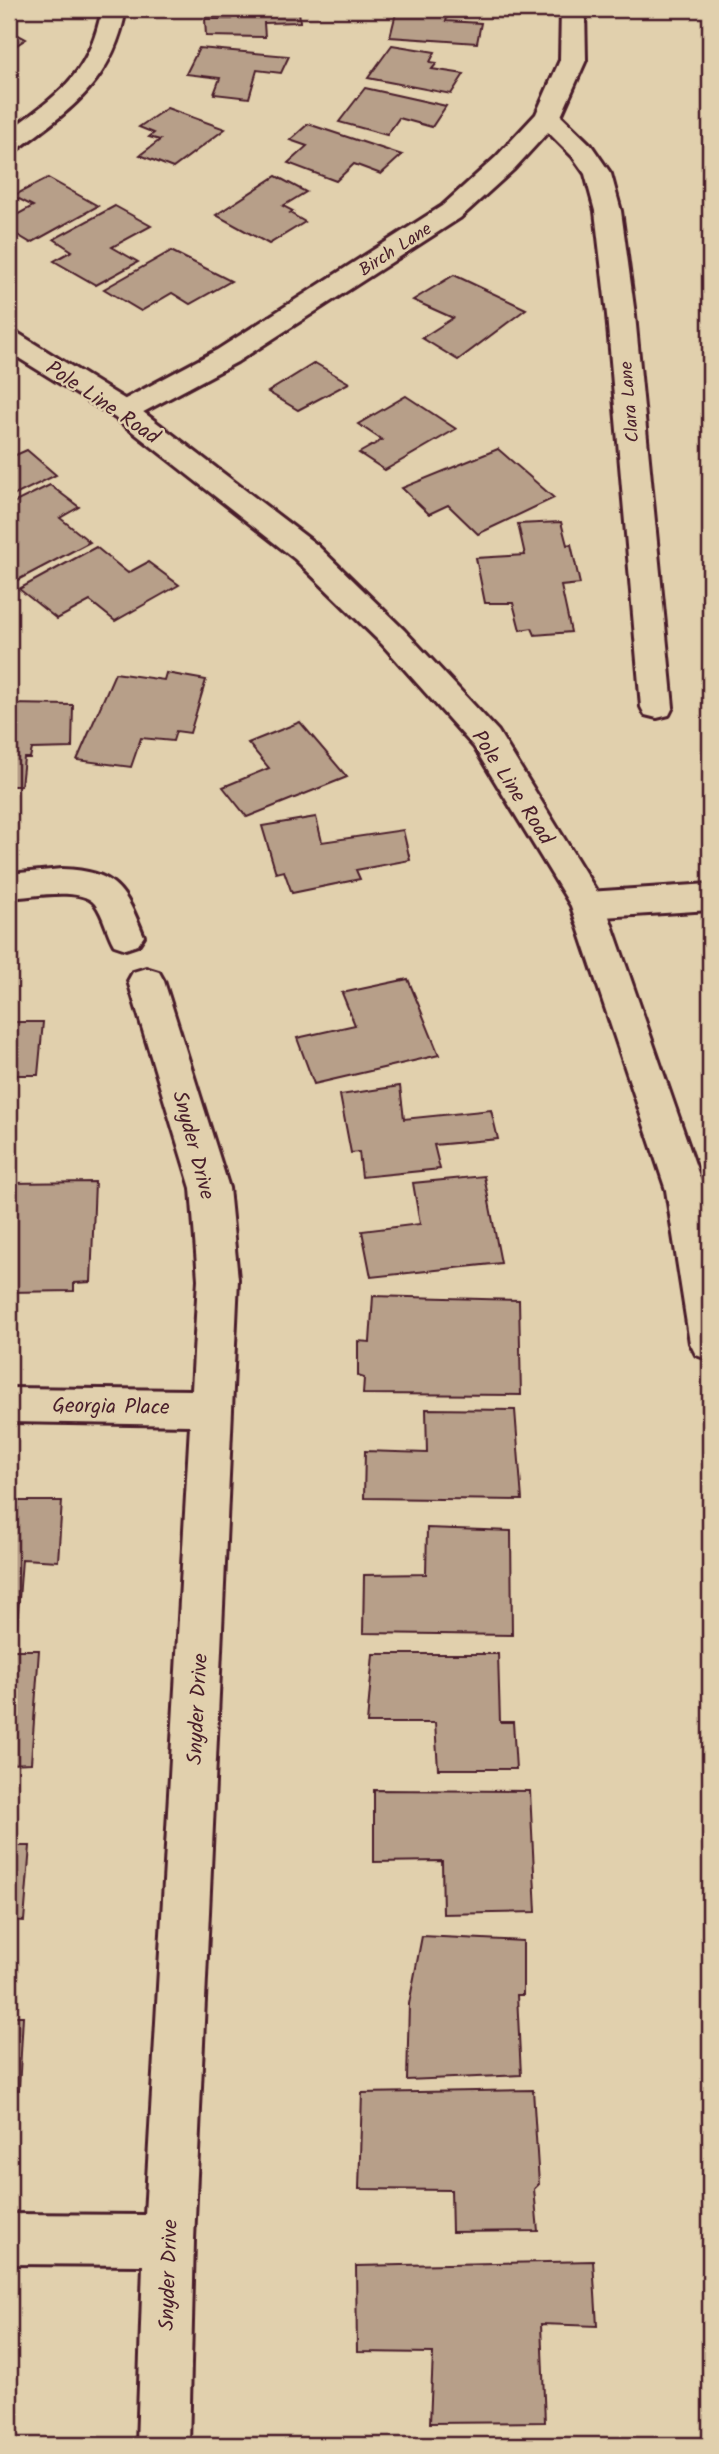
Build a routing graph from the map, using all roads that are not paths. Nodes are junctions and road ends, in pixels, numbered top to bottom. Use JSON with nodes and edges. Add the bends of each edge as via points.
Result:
{"nodes":[{"id":1,"x":114,"y":9,"type":"edge"},
{"id":2,"x":573,"y":9,"type":"edge"},
{"id":3,"x":548,"y":117,"type":"junction"},
{"id":4,"x":9,"y":143,"type":"edge"},
{"id":5,"x":9,"y":340,"type":"edge"},
{"id":6,"x":124,"y":411,"type":"junction"},
{"id":7,"x":657,"y":707,"type":"dead end"},
{"id":8,"x":9,"y":886,"type":"edge"},
{"id":9,"x":710,"y":897,"type":"edge"},
{"id":10,"x":589,"y":905,"type":"junction"},
{"id":11,"x":126,"y":936,"type":"dead end"},
{"id":12,"x":146,"y":981,"type":"dead end"},
{"id":13,"x":710,"y":1343,"type":"edge"},
{"id":14,"x":9,"y":1405,"type":"edge"},
{"id":15,"x":213,"y":1408,"type":"junction"},
{"id":16,"x":9,"y":2239,"type":"edge"},
{"id":17,"x":169,"y":2239,"type":"junction"},
{"id":18,"x":163,"y":2445,"type":"edge"}],
"edges":[{"from":1,"to":4,"type":"street","via":[[103,53],[78,91]]},
{"from":2,"to":3,"type":"street","name":"Birch Lane","via":[[573,60]]},
{"from":3,"to":6,"type":"street","name":"Birch Lane","via":[[451,212],[227,356]]},
{"from":3,"to":7,"type":"street","name":"Clara Lane","via":[[598,174],[608,211]]},
{"from":5,"to":6,"type":"street","name":"Pole Line Road"},
{"from":6,"to":10,"type":"street","name":"Pole Line Road","via":[[306,552],[393,637],[486,739]]},
{"from":8,"to":11,"type":"street","via":[[93,884],[107,894]]},
{"from":9,"to":10,"type":"street"},
{"from":10,"to":13,"type":"street","name":"Pole Line Road","via":[[685,1190]]},
{"from":12,"to":15,"type":"street","name":"Snyder Drive","via":[[210,1188],[218,1279]]},
{"from":14,"to":15,"type":"street","name":"Georgia Place"},
{"from":15,"to":17,"type":"street","name":"Snyder Drive"},
{"from":16,"to":17,"type":"street"},
{"from":17,"to":18,"type":"street","name":"Snyder Drive"}]}
